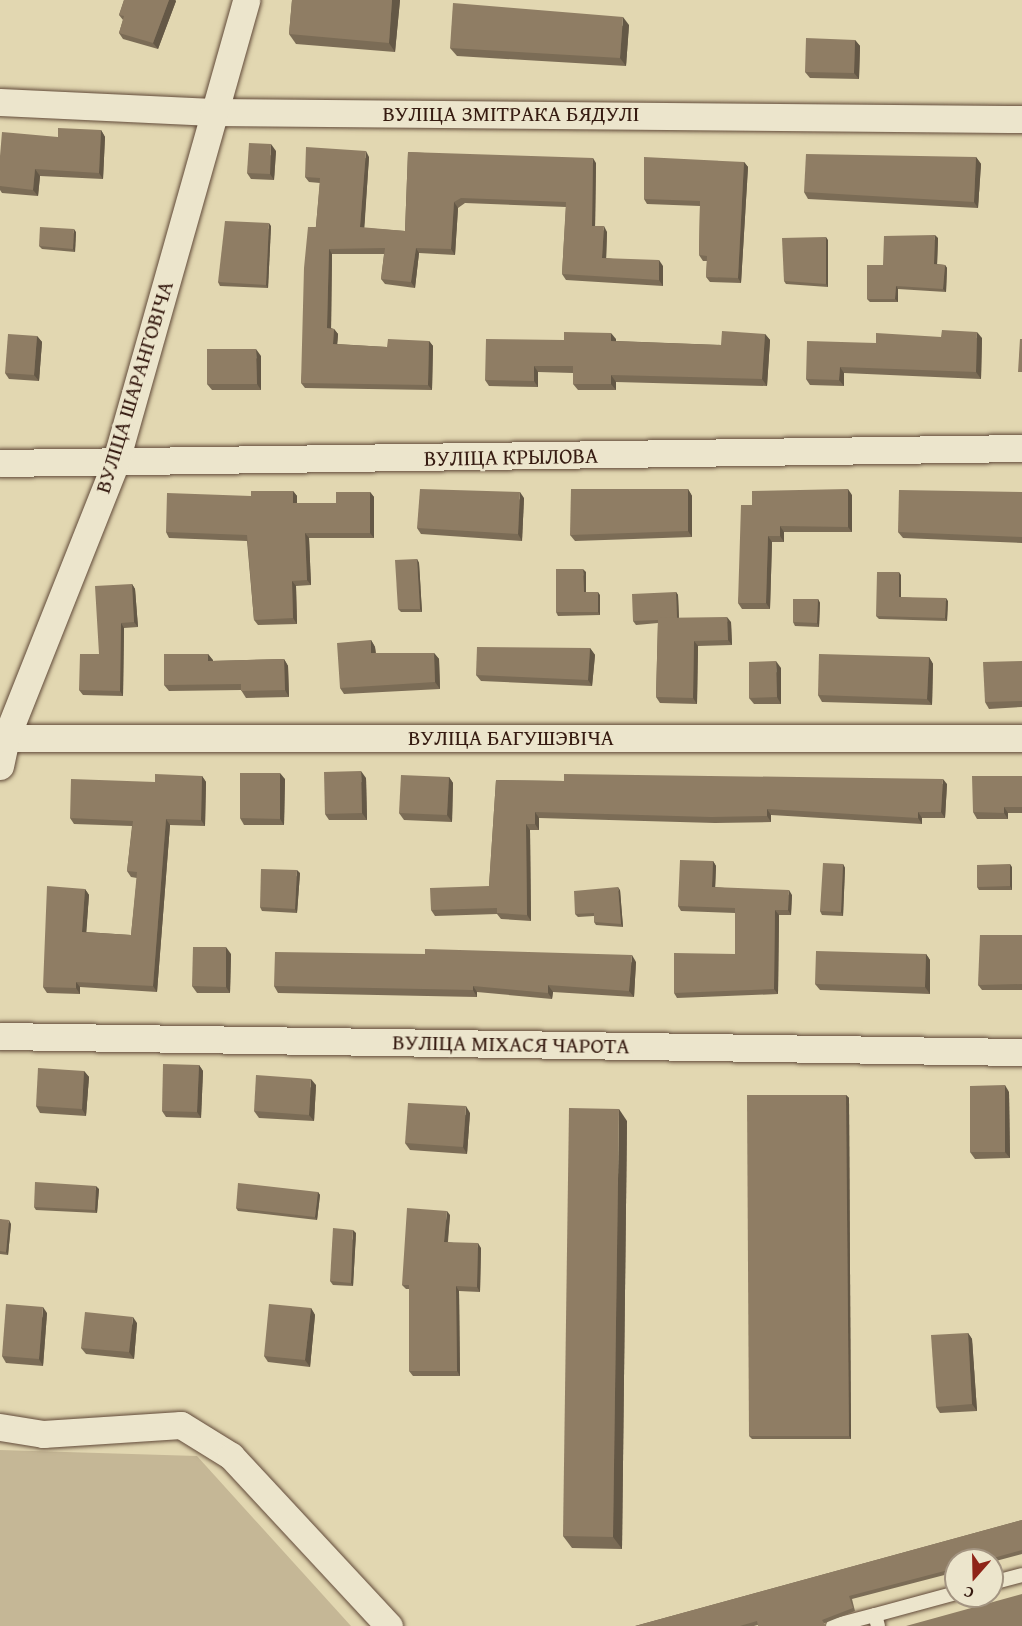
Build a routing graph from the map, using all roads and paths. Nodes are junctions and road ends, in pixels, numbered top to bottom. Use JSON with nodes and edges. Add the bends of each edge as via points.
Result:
{"nodes":[{"id":1,"x":246,"y":0,"type":"edge"},
{"id":2,"x":0,"y":102,"type":"edge"},
{"id":3,"x":213,"y":112,"type":"junction"},
{"id":4,"x":1022,"y":119,"type":"edge"},
{"id":5,"x":1022,"y":448,"type":"edge"},
{"id":6,"x":0,"y":462,"type":"edge"},
{"id":7,"x":115,"y":464,"type":"junction"},
{"id":8,"x":3,"y":738,"type":"edge"},
{"id":9,"x":1022,"y":738,"type":"edge"},
{"id":10,"x":0,"y":766,"type":"edge"},
{"id":11,"x":0,"y":1036,"type":"edge"},
{"id":12,"x":1022,"y":1052,"type":"edge"},
{"id":13,"x":0,"y":1427,"type":"edge"},
{"id":14,"x":1022,"y":1575,"type":"edge"},
{"id":15,"x":1004,"y":1580,"type":"edge"},
{"id":16,"x":944,"y":1597,"type":"edge"},
{"id":17,"x":877,"y":1620,"type":"edge"},
{"id":18,"x":389,"y":1626,"type":"edge"},
{"id":19,"x":833,"y":1626,"type":"edge"}],
"edges":[{"from":1,"to":3,"type":"street","name":"ВУЛІЦА ШАРАНГОВІЧА"},
{"from":2,"to":3,"type":"street","name":"ВУЛІЦА ЗМІТРАКА БЯДУЛІ"},
{"from":3,"to":4,"type":"street","name":"ВУЛІЦА ЗМІТРАКА БЯДУЛІ"},
{"from":3,"to":7,"type":"street","name":"ВУЛІЦА ШАРАНГОВІЧА"},
{"from":5,"to":7,"type":"street","name":"ВУЛІЦА КРЫЛОВА"},
{"from":6,"to":7,"type":"street","name":"ВУЛІЦА КРЫЛОВА"},
{"from":7,"to":8,"type":"street","name":"ВУЛІЦА ШАРАНГОВІЧА"},
{"from":8,"to":9,"type":"street","name":"ВУЛІЦА БАГУШЭВІЧА"},
{"from":8,"to":10,"type":"street","name":"ВУЛІЦА ШАРАНГОВІЧА"},
{"from":11,"to":12,"type":"street","name":"ВУЛІЦА МІХАСЯ ЧАРОТА"},
{"from":13,"to":18,"type":"street","via":[[43,1434],[181,1425],[231,1456]]},
{"from":14,"to":15,"type":"lane"},
{"from":16,"to":17,"type":"lane"},
{"from":17,"to":19,"type":"lane"}]}
